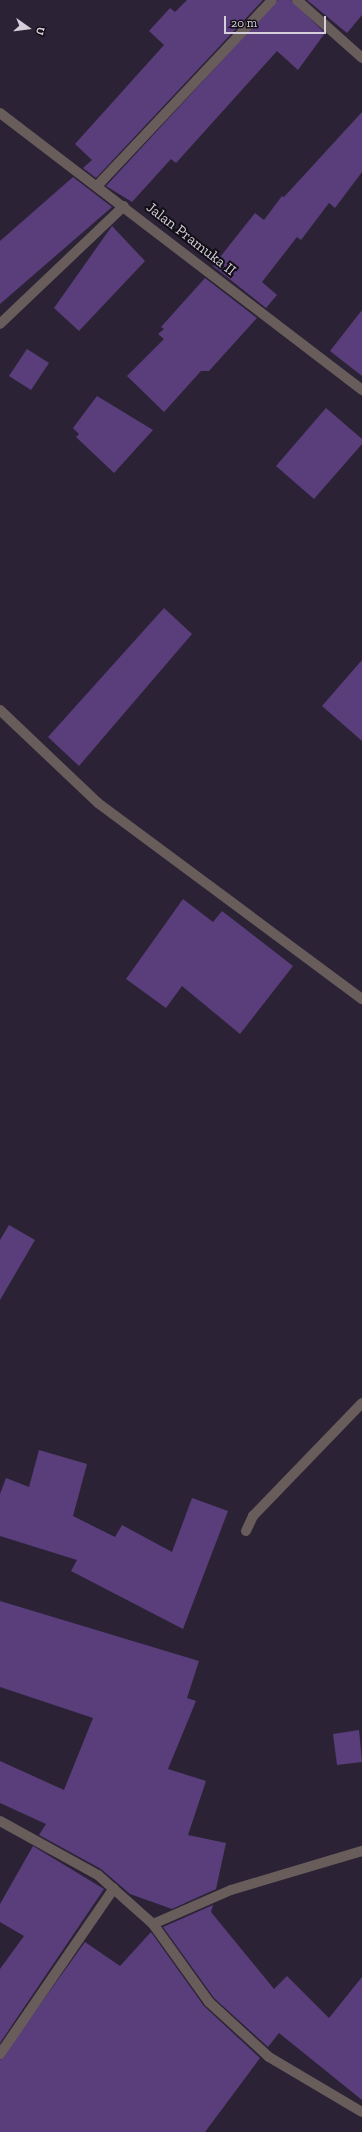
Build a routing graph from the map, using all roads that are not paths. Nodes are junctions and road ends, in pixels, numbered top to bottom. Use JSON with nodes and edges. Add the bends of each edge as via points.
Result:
{"nodes":[{"id":1,"x":272,"y":0,"type":"edge"},
{"id":2,"x":297,"y":0,"type":"edge"},
{"id":3,"x":362,"y":58,"type":"edge"},
{"id":4,"x":0,"y":113,"type":"edge"},
{"id":5,"x":98,"y":186,"type":"junction"},
{"id":6,"x":124,"y":206,"type":"junction"},
{"id":7,"x":0,"y":324,"type":"edge"},
{"id":8,"x":362,"y":390,"type":"edge"},
{"id":9,"x":0,"y":710,"type":"edge"},
{"id":10,"x":362,"y":999,"type":"edge"},
{"id":11,"x":361,"y":1405,"type":"edge"},
{"id":12,"x":246,"y":1531,"type":"dead end"},
{"id":13,"x":0,"y":1822,"type":"edge"},
{"id":14,"x":362,"y":1851,"type":"edge"},
{"id":15,"x":114,"y":1888,"type":"junction"},
{"id":16,"x":153,"y":1924,"type":"junction"},
{"id":17,"x":0,"y":2054,"type":"edge"},
{"id":18,"x":362,"y":2112,"type":"edge"}],
"edges":[{"from":1,"to":5,"type":"street"},
{"from":2,"to":3,"type":"street"},
{"from":4,"to":5,"type":"street","name":"Jalan Pramuka II"},
{"from":5,"to":6,"type":"street","name":"Jalan Pramuka II"},
{"from":6,"to":7,"type":"street"},
{"from":6,"to":8,"type":"street","name":"Jalan Pramuka II"},
{"from":9,"to":10,"type":"street","via":[[98,803]]},
{"from":11,"to":12,"type":"street","via":[[253,1516]]},
{"from":13,"to":15,"type":"street","via":[[76,1861]]},
{"from":14,"to":16,"type":"street","via":[[231,1890]]},
{"from":15,"to":16,"type":"street"},
{"from":15,"to":17,"type":"street"},
{"from":16,"to":18,"type":"street","via":[[209,2002],[269,2057]]}]}
